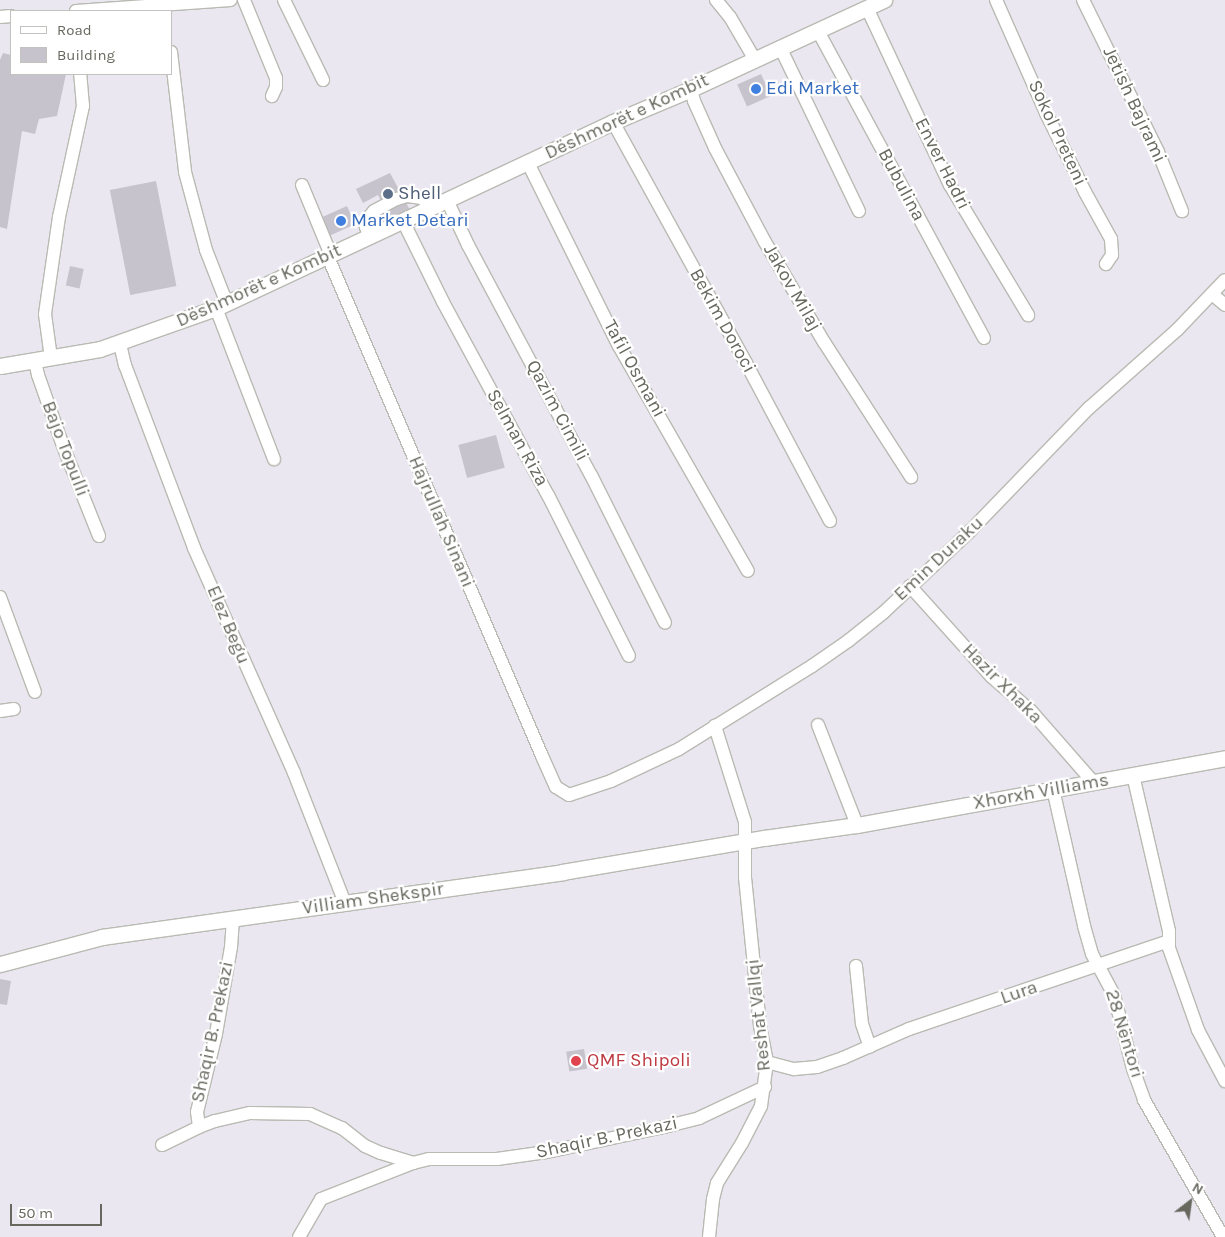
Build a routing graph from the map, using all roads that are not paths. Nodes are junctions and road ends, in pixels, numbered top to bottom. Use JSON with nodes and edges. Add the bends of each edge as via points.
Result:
{"nodes":[{"id":1,"x":231,"y":0,"type":"edge"},
{"id":2,"x":244,"y":0,"type":"edge"},
{"id":3,"x":284,"y":0,"type":"edge"},
{"id":4,"x":716,"y":0,"type":"edge"},
{"id":5,"x":884,"y":0,"type":"edge"},
{"id":6,"x":996,"y":0,"type":"edge"},
{"id":7,"x":1083,"y":0,"type":"edge"},
{"id":8,"x":167,"y":5,"type":"edge"},
{"id":9,"x":867,"y":8,"type":"junction"},
{"id":10,"x":91,"y":10,"type":"edge"},
{"id":11,"x":818,"y":31,"type":"junction"},
{"id":12,"x":780,"y":47,"type":"junction"},
{"id":13,"x":754,"y":58,"type":"junction"},
{"id":14,"x":172,"y":61,"type":"edge"},
{"id":15,"x":80,"y":75,"type":"edge"},
{"id":16,"x":323,"y":80,"type":"dead end"},
{"id":17,"x":691,"y":89,"type":"junction"},
{"id":18,"x":272,"y":96,"type":"dead end"},
{"id":19,"x":613,"y":122,"type":"junction"},
{"id":20,"x":528,"y":163,"type":"junction"},
{"id":21,"x":302,"y":185,"type":"dead end"},
{"id":22,"x":447,"y":200,"type":"junction"},
{"id":23,"x":431,"y":208,"type":"junction"},
{"id":24,"x":859,"y":211,"type":"dead end"},
{"id":25,"x":1182,"y":211,"type":"dead end"},
{"id":26,"x":403,"y":220,"type":"junction"},
{"id":27,"x":369,"y":235,"type":"junction"},
{"id":28,"x":329,"y":256,"type":"junction"},
{"id":29,"x":1106,"y":264,"type":"dead end"},
{"id":30,"x":1225,"y":280,"type":"edge"},
{"id":31,"x":1212,"y":294,"type":"junction"},
{"id":32,"x":1225,"y":305,"type":"edge"},
{"id":33,"x":221,"y":306,"type":"junction"},
{"id":34,"x":1028,"y":315,"type":"dead end"},
{"id":35,"x":984,"y":338,"type":"dead end"},
{"id":36,"x":120,"y":344,"type":"junction"},
{"id":37,"x":51,"y":358,"type":"junction"},
{"id":38,"x":35,"y":361,"type":"junction"},
{"id":39,"x":0,"y":366,"type":"edge"},
{"id":40,"x":901,"y":448,"type":"dead end"},
{"id":41,"x":274,"y":459,"type":"dead end"},
{"id":42,"x":911,"y":477,"type":"dead end"},
{"id":43,"x":830,"y":521,"type":"dead end"},
{"id":44,"x":99,"y":536,"type":"dead end"},
{"id":45,"x":748,"y":571,"type":"dead end"},
{"id":46,"x":910,"y":586,"type":"junction"},
{"id":47,"x":0,"y":597,"type":"edge"},
{"id":48,"x":666,"y":623,"type":"dead end"},
{"id":49,"x":629,"y":656,"type":"dead end"},
{"id":50,"x":36,"y":692,"type":"dead end"},
{"id":51,"x":14,"y":709,"type":"dead end"},
{"id":52,"x":0,"y":710,"type":"edge"},
{"id":53,"x":818,"y":725,"type":"dead end"},
{"id":54,"x":715,"y":726,"type":"junction"},
{"id":55,"x":1225,"y":758,"type":"edge"},
{"id":56,"x":1133,"y":775,"type":"junction"},
{"id":57,"x":1094,"y":782,"type":"junction"},
{"id":58,"x":556,"y":787,"type":"joint"},
{"id":59,"x":1053,"y":789,"type":"junction"},
{"id":60,"x":857,"y":825,"type":"junction"},
{"id":61,"x":747,"y":840,"type":"junction"},
{"id":62,"x":345,"y":903,"type":"junction"},
{"id":63,"x":233,"y":919,"type":"junction"},
{"id":64,"x":1169,"y":941,"type":"junction"},
{"id":65,"x":0,"y":964,"type":"edge"},
{"id":66,"x":856,"y":966,"type":"dead end"},
{"id":67,"x":1099,"y":966,"type":"junction"},
{"id":68,"x":870,"y":1047,"type":"junction"},
{"id":69,"x":767,"y":1062,"type":"junction"},
{"id":70,"x":1225,"y":1081,"type":"edge"},
{"id":71,"x":765,"y":1087,"type":"junction"},
{"id":72,"x":199,"y":1127,"type":"junction"},
{"id":73,"x":162,"y":1145,"type":"dead end"},
{"id":74,"x":413,"y":1162,"type":"junction"},
{"id":75,"x":299,"y":1237,"type":"edge"},
{"id":76,"x":709,"y":1237,"type":"edge"},
{"id":77,"x":1223,"y":1237,"type":"edge"}],
"edges":[{"from":1,"to":8,"type":"street"},
{"from":2,"to":18,"type":"street","via":[[276,78]]},
{"from":3,"to":16,"type":"street"},
{"from":4,"to":13,"type":"street","via":[[730,16]]},
{"from":5,"to":9,"type":"street","name":"Dëshmorët e Kombit"},
{"from":6,"to":29,"type":"street","name":"Sokol Preteni","via":[[1046,113],[1111,239],[1112,255]]},
{"from":7,"to":25,"type":"street","name":"Jetish Bajrami","via":[[1158,152]]},
{"from":8,"to":10,"type":"street"},
{"from":9,"to":11,"type":"street","name":"Dëshmorët e Kombit"},
{"from":9,"to":34,"type":"street","name":"Enver Hadri","via":[[950,184]]},
{"from":11,"to":12,"type":"street","name":"Dëshmorët e Kombit"},
{"from":11,"to":35,"type":"street","name":"Bubulina"},
{"from":12,"to":13,"type":"street","name":"Dëshmorët e Kombit"},
{"from":12,"to":24,"type":"street"},
{"from":13,"to":17,"type":"street","name":"Dëshmorët e Kombit"},
{"from":14,"to":33,"type":"street","via":[[185,172]]},
{"from":15,"to":37,"type":"street","via":[[83,106],[59,217],[45,314]]},
{"from":17,"to":19,"type":"street","name":"Dëshmorët e Kombit"},
{"from":17,"to":40,"type":"street","via":[[700,100],[741,187],[824,332]]},
{"from":17,"to":42,"type":"street","name":"Jakov Milaj","via":[[715,148],[765,242],[833,357]]},
{"from":19,"to":20,"type":"street","name":"Dëshmorët e Kombit"},
{"from":19,"to":43,"type":"street","name":"Bekim Doroci"},
{"from":20,"to":22,"type":"street","name":"Dëshmorët e Kombit"},
{"from":20,"to":45,"type":"street","name":"Tafil Osmani","via":[[619,346]]},
{"from":21,"to":28,"type":"street","name":"Hajrullah Sinani"},
{"from":22,"to":23,"type":"street","name":"Dëshmorët e Kombit"},
{"from":22,"to":48,"type":"street","name":"Qazim Cimili"},
{"from":23,"to":26,"type":"street","name":"Dëshmorët e Kombit"},
{"from":23,"to":27,"type":"street","via":[[422,198],[406,196],[396,199],[369,217],[366,227]]},
{"from":26,"to":27,"type":"street","name":"Dëshmorët e Kombit"},
{"from":26,"to":49,"type":"street","name":"Selman Riza"},
{"from":27,"to":28,"type":"street","name":"Dëshmorët e Kombit"},
{"from":28,"to":33,"type":"street","name":"Dëshmorët e Kombit"},
{"from":28,"to":58,"type":"street","name":"Hajrullah Sinani","via":[[392,411]]},
{"from":30,"to":31,"type":"street","name":"Emin Duraku"},
{"from":31,"to":32,"type":"street"},
{"from":31,"to":46,"type":"street","name":"Emin Duraku","via":[[1164,342],[1089,408],[971,530]]},
{"from":33,"to":36,"type":"street","name":"Dëshmorët e Kombit"},
{"from":33,"to":41,"type":"street"},
{"from":36,"to":37,"type":"street","name":"Dëshmorët e Kombit"},
{"from":36,"to":62,"type":"street","name":"Elez Begu","via":[[194,548],[294,772]]},
{"from":37,"to":38,"type":"street","name":"Dëshmorët e Kombit"},
{"from":38,"to":39,"type":"street","name":"Dëshmorët e Kombit"},
{"from":38,"to":44,"type":"street","name":"Bajo Topulli","via":[[60,437]]},
{"from":46,"to":54,"type":"street","name":"Emin Duraku","via":[[883,613],[812,666]]},
{"from":46,"to":57,"type":"street","name":"Hazir Xhaka","via":[[992,677],[1031,711]]},
{"from":47,"to":50,"type":"street"},
{"from":51,"to":52,"type":"street"},
{"from":53,"to":60,"type":"street"},
{"from":54,"to":58,"type":"street","name":"Emin Duraku","via":[[679,749],[611,781],[574,795],[565,794]]},
{"from":54,"to":61,"type":"street","via":[[742,811]]},
{"from":55,"to":56,"type":"street","name":"Xhorxh Villiams"},
{"from":56,"to":57,"type":"street","name":"Xhorxh Villiams"},
{"from":56,"to":64,"type":"street"},
{"from":57,"to":59,"type":"street","name":"Xhorxh Villiams"},
{"from":59,"to":60,"type":"street","name":"Xhorxh Villiams"},
{"from":59,"to":67,"type":"street","name":"28 Nëntori","via":[[1084,926]]},
{"from":60,"to":61,"type":"street","name":"Xhorxh Villiams"},
{"from":61,"to":62,"type":"street","name":"Villiam Shekspir","via":[[562,872]]},
{"from":61,"to":69,"type":"street","name":"Reshat Vallqi","via":[[745,877],[760,1025]]},
{"from":62,"to":63,"type":"street","name":"Villiam Shekspir"},
{"from":63,"to":65,"type":"street","name":"Villiam Shekspir","via":[[102,937]]},
{"from":63,"to":72,"type":"street","name":"Shaqir B. Prekazi","via":[[216,1034],[197,1112]]},
{"from":64,"to":67,"type":"street","name":"Lura"},
{"from":64,"to":70,"type":"street","via":[[1198,1030]]},
{"from":66,"to":68,"type":"street","via":[[862,1024]]},
{"from":67,"to":68,"type":"street","name":"Lura","via":[[909,1030]]},
{"from":67,"to":77,"type":"street","name":"28 Nëntori","via":[[1114,995],[1144,1100]]},
{"from":68,"to":69,"type":"street","name":"Lura","via":[[808,1069],[781,1067]]},
{"from":69,"to":71,"type":"street","name":"Reshat Vallqi"},
{"from":71,"to":74,"type":"street","name":"Shaqir B. Prekazi","via":[[699,1118],[594,1143],[522,1156]]},
{"from":71,"to":76,"type":"street","name":"Reshat Vallqi","via":[[755,1119],[717,1183]]},
{"from":72,"to":73,"type":"street"},
{"from":72,"to":74,"type":"street","name":"Shaqir B. Prekazi","via":[[250,1113],[310,1114],[342,1128],[365,1146]]},
{"from":74,"to":75,"type":"street","name":"Shaqir B. Prekazi","via":[[321,1199]]}]}
